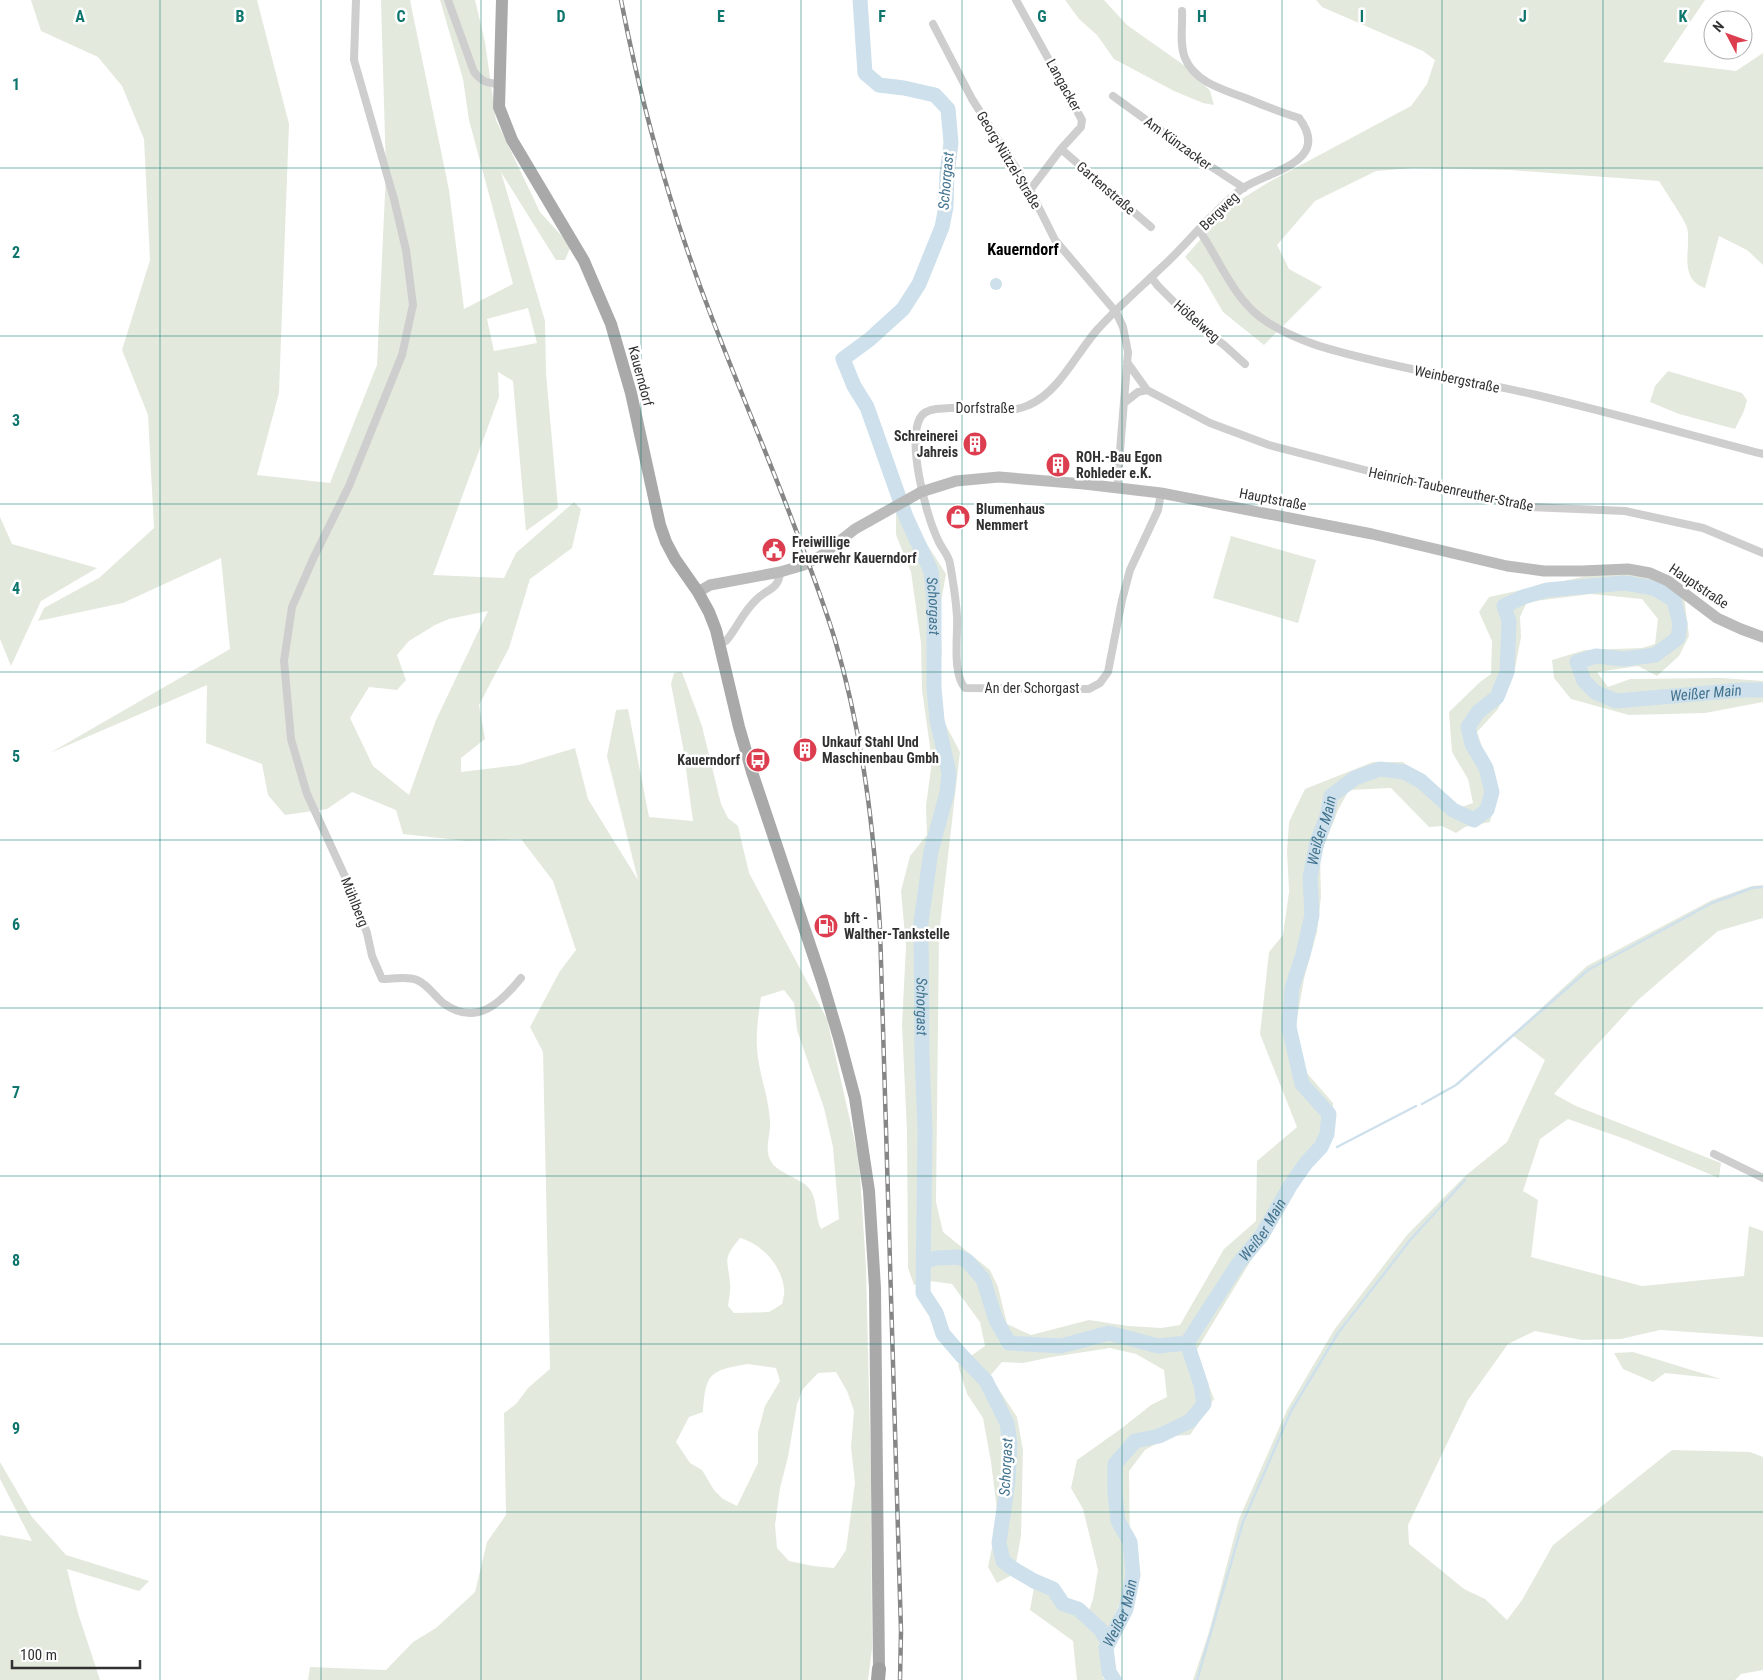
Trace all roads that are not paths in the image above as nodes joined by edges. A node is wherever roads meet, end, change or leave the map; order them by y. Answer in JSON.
{"nodes":[{"id":1,"x":356,"y":0,"type":"edge"},
{"id":2,"x":448,"y":0,"type":"edge"},
{"id":3,"x":502,"y":0,"type":"edge"},
{"id":4,"x":1016,"y":0,"type":"edge"},
{"id":5,"x":1182,"y":11,"type":"dead end"},
{"id":6,"x":933,"y":24,"type":"dead end"},
{"id":7,"x":499,"y":84,"type":"junction"},
{"id":8,"x":1113,"y":96,"type":"dead end"},
{"id":9,"x":1061,"y":149,"type":"junction"},
{"id":10,"x":1244,"y":188,"type":"junction"},
{"id":11,"x":1030,"y":190,"type":"junction"},
{"id":12,"x":1151,"y":227,"type":"dead end"},
{"id":13,"x":1199,"y":230,"type":"junction"},
{"id":14,"x":1151,"y":277,"type":"junction"},
{"id":15,"x":1116,"y":312,"type":"junction"},
{"id":16,"x":1127,"y":362,"type":"junction"},
{"id":17,"x":1245,"y":364,"type":"dead end"},
{"id":18,"x":1147,"y":390,"type":"junction"},
{"id":19,"x":1124,"y":403,"type":"junction"},
{"id":20,"x":1763,"y":454,"type":"edge"},
{"id":21,"x":1117,"y":488,"type":"junction"},
{"id":22,"x":1162,"y":493,"type":"junction"},
{"id":23,"x":916,"y":494,"type":"junction"},
{"id":24,"x":1763,"y":553,"type":"edge"},
{"id":25,"x":780,"y":572,"type":"junction"},
{"id":26,"x":698,"y":592,"type":"junction"},
{"id":27,"x":1763,"y":637,"type":"edge"},
{"id":28,"x":720,"y":643,"type":"junction"},
{"id":29,"x":521,"y":978,"type":"dead end"},
{"id":30,"x":1714,"y":1154,"type":"dead end"},
{"id":31,"x":1763,"y":1178,"type":"edge"},
{"id":32,"x":879,"y":1674,"type":"edge"}],
"edges":[{"from":1,"to":29,"type":"street","name":"Mühlberg"},
{"from":2,"to":7,"type":"street"},
{"from":3,"to":7,"type":"main road","name":"Kauerndorf"},
{"from":4,"to":9,"type":"street","name":"Langacker"},
{"from":5,"to":10,"type":"street","name":"Bergweg"},
{"from":6,"to":11,"type":"street","name":"Georg-Nützel-Straße"},
{"from":7,"to":26,"type":"main road","name":"Kauerndorf"},
{"from":8,"to":10,"type":"street","name":"Am Künzacker"},
{"from":9,"to":11,"type":"street","name":"Langacker"},
{"from":9,"to":12,"type":"street","name":"Gartenstraße"},
{"from":10,"to":13,"type":"street","name":"Bergweg"},
{"from":11,"to":15,"type":"street","name":"Georg-Nützel-Straße"},
{"from":13,"to":14,"type":"street","name":"Bergweg"},
{"from":13,"to":20,"type":"street","name":"Weinbergstraße"},
{"from":14,"to":15,"type":"street","name":"Bergweg"},
{"from":14,"to":17,"type":"street","name":"Hößelweg"},
{"from":15,"to":16,"type":"street"},
{"from":15,"to":23,"type":"street","name":"Dorfstraße"},
{"from":16,"to":18,"type":"street","name":"Heinrich-Taubenreuther-Straße"},
{"from":16,"to":19,"type":"street"},
{"from":18,"to":19,"type":"street"},
{"from":18,"to":24,"type":"street","name":"Heinrich-Taubenreuther-Straße"},
{"from":19,"to":21,"type":"street"},
{"from":21,"to":22,"type":"main road","name":"Hauptstraße"},
{"from":21,"to":23,"type":"main road","name":"Hauptstraße"},
{"from":22,"to":23,"type":"street","name":"An der Schorgast"},
{"from":22,"to":27,"type":"main road","name":"Hauptstraße"},
{"from":23,"to":25,"type":"main road","name":"Hauptstraße"},
{"from":25,"to":26,"type":"main road","name":"Hauptstraße"},
{"from":25,"to":28,"type":"street"},
{"from":26,"to":28,"type":"main road","name":"Kauerndorf"},
{"from":28,"to":32,"type":"main road","name":"Kauerndorf"},
{"from":30,"to":31,"type":"street"}]}
